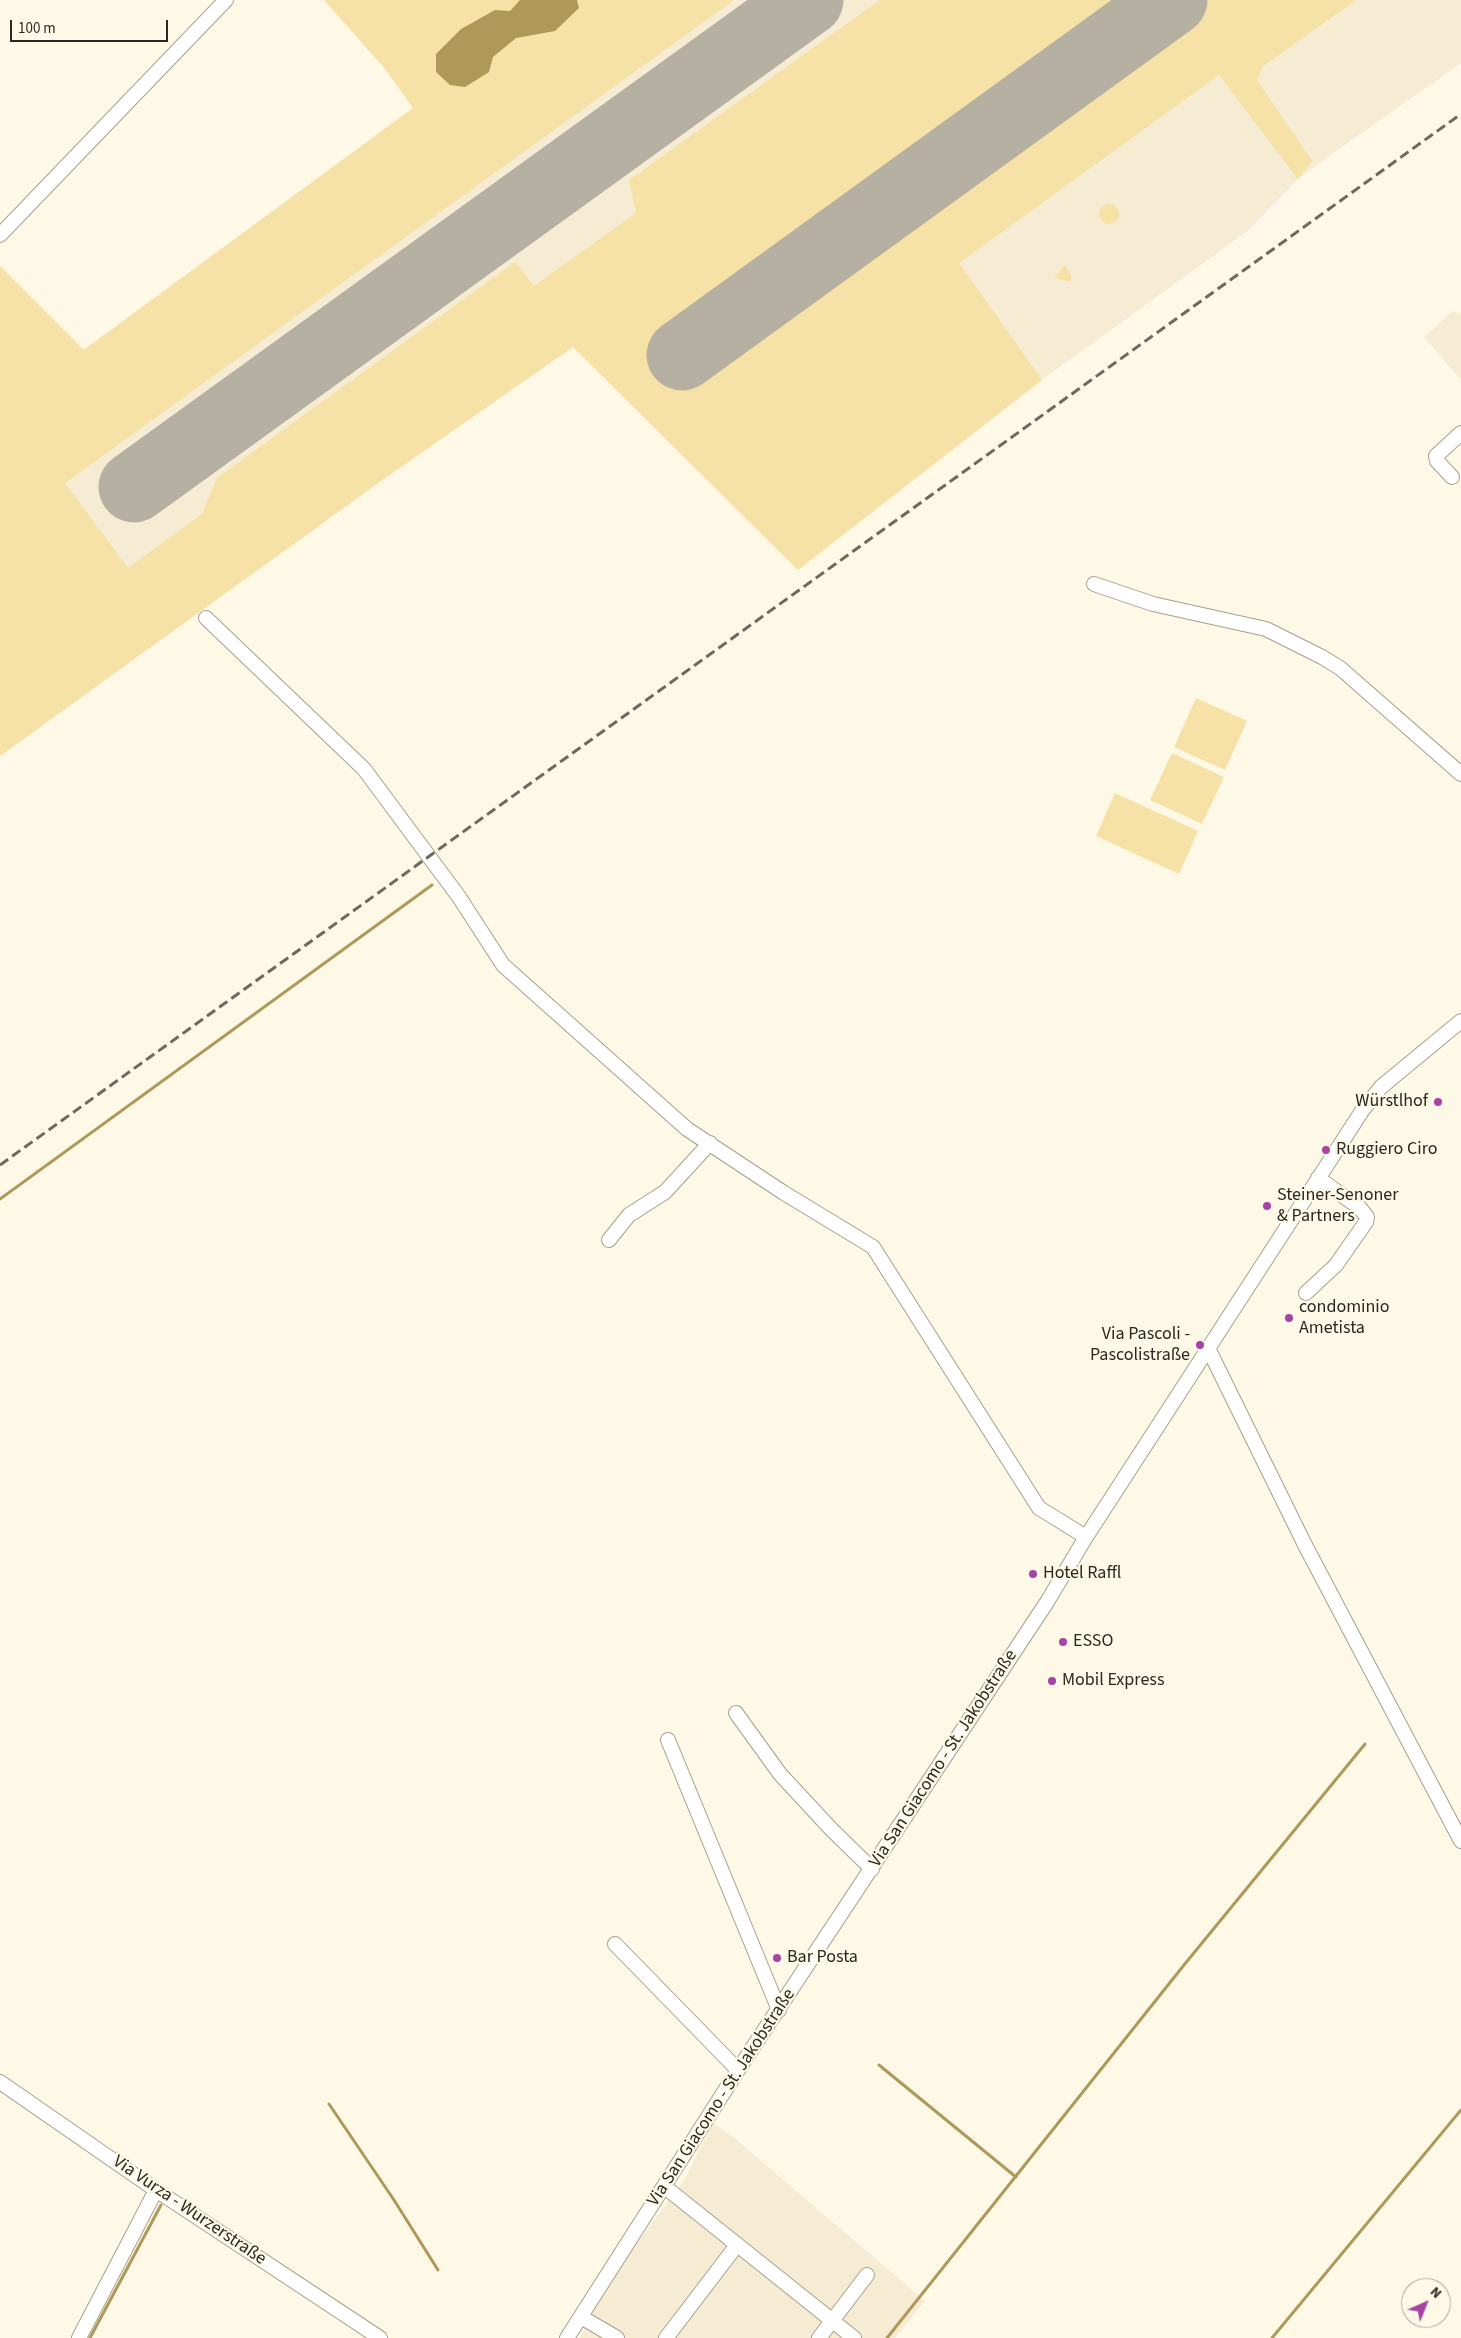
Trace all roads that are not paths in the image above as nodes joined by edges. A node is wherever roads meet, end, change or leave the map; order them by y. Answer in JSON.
{"nodes":[{"id":1,"x":226,"y":0,"type":"edge"},
{"id":2,"x":0,"y":235,"type":"edge"},
{"id":3,"x":1461,"y":433,"type":"edge"},
{"id":4,"x":1452,"y":477,"type":"dead end"},
{"id":5,"x":1094,"y":584,"type":"dead end"},
{"id":6,"x":206,"y":618,"type":"dead end"},
{"id":7,"x":1461,"y":774,"type":"edge"},
{"id":8,"x":1461,"y":1021,"type":"edge"},
{"id":9,"x":710,"y":1143,"type":"junction"},
{"id":10,"x":1318,"y":1178,"type":"junction"},
{"id":11,"x":609,"y":1240,"type":"dead end"},
{"id":12,"x":1306,"y":1293,"type":"dead end"},
{"id":13,"x":1208,"y":1348,"type":"junction"},
{"id":14,"x":1086,"y":1537,"type":"junction"},
{"id":15,"x":736,"y":1713,"type":"dead end"},
{"id":16,"x":668,"y":1740,"type":"dead end"},
{"id":17,"x":1461,"y":1841,"type":"edge"},
{"id":18,"x":872,"y":1869,"type":"junction"},
{"id":19,"x":615,"y":1944,"type":"dead end"},
{"id":20,"x":779,"y":2010,"type":"junction"},
{"id":21,"x":738,"y":2070,"type":"junction"},
{"id":22,"x":0,"y":2082,"type":"edge"},
{"id":23,"x":665,"y":2187,"type":"junction"},
{"id":24,"x":156,"y":2190,"type":"junction"},
{"id":25,"x":737,"y":2245,"type":"junction"},
{"id":26,"x":867,"y":2275,"type":"dead end"},
{"id":27,"x":581,"y":2317,"type":"junction"},
{"id":28,"x":833,"y":2321,"type":"junction"},
{"id":29,"x":79,"y":2338,"type":"edge"},
{"id":30,"x":380,"y":2338,"type":"edge"},
{"id":31,"x":567,"y":2338,"type":"edge"},
{"id":32,"x":617,"y":2338,"type":"edge"},
{"id":33,"x":666,"y":2338,"type":"edge"},
{"id":34,"x":819,"y":2338,"type":"edge"},
{"id":35,"x":854,"y":2338,"type":"edge"}],
"edges":[{"from":1,"to":2,"type":"street"},
{"from":3,"to":4,"type":"street"},
{"from":5,"to":7,"type":"street"},
{"from":6,"to":9,"type":"street"},
{"from":8,"to":10,"type":"street","name":"Via San Giacomo - St. Jakobstraße"},
{"from":9,"to":11,"type":"street"},
{"from":9,"to":14,"type":"street"},
{"from":10,"to":12,"type":"street"},
{"from":10,"to":13,"type":"street","name":"Via San Giacomo - St. Jakobstraße"},
{"from":13,"to":14,"type":"street","name":"Via San Giacomo - St. Jakobstraße"},
{"from":13,"to":17,"type":"street"},
{"from":14,"to":18,"type":"street","name":"Via San Giacomo - St. Jakobstraße"},
{"from":15,"to":18,"type":"street"},
{"from":16,"to":20,"type":"street"},
{"from":18,"to":20,"type":"street","name":"Via San Giacomo - St. Jakobstraße"},
{"from":19,"to":21,"type":"street"},
{"from":20,"to":21,"type":"street","name":"Via San Giacomo - St. Jakobstraße"},
{"from":21,"to":23,"type":"street","name":"Via San Giacomo - St. Jakobstraße"},
{"from":22,"to":24,"type":"street","name":"Via Vurza - Wurzerstraße"},
{"from":23,"to":25,"type":"street"},
{"from":23,"to":27,"type":"street","name":"Via San Giacomo - St. Jakobstraße"},
{"from":24,"to":29,"type":"street"},
{"from":24,"to":30,"type":"street","name":"Via Vurza - Wurzerstraße"},
{"from":25,"to":28,"type":"street"},
{"from":25,"to":33,"type":"street"},
{"from":26,"to":28,"type":"street"},
{"from":27,"to":31,"type":"street","name":"Via San Giacomo - St. Jakobstraße"},
{"from":27,"to":32,"type":"street"},
{"from":28,"to":34,"type":"street"},
{"from":28,"to":35,"type":"street"}]}
